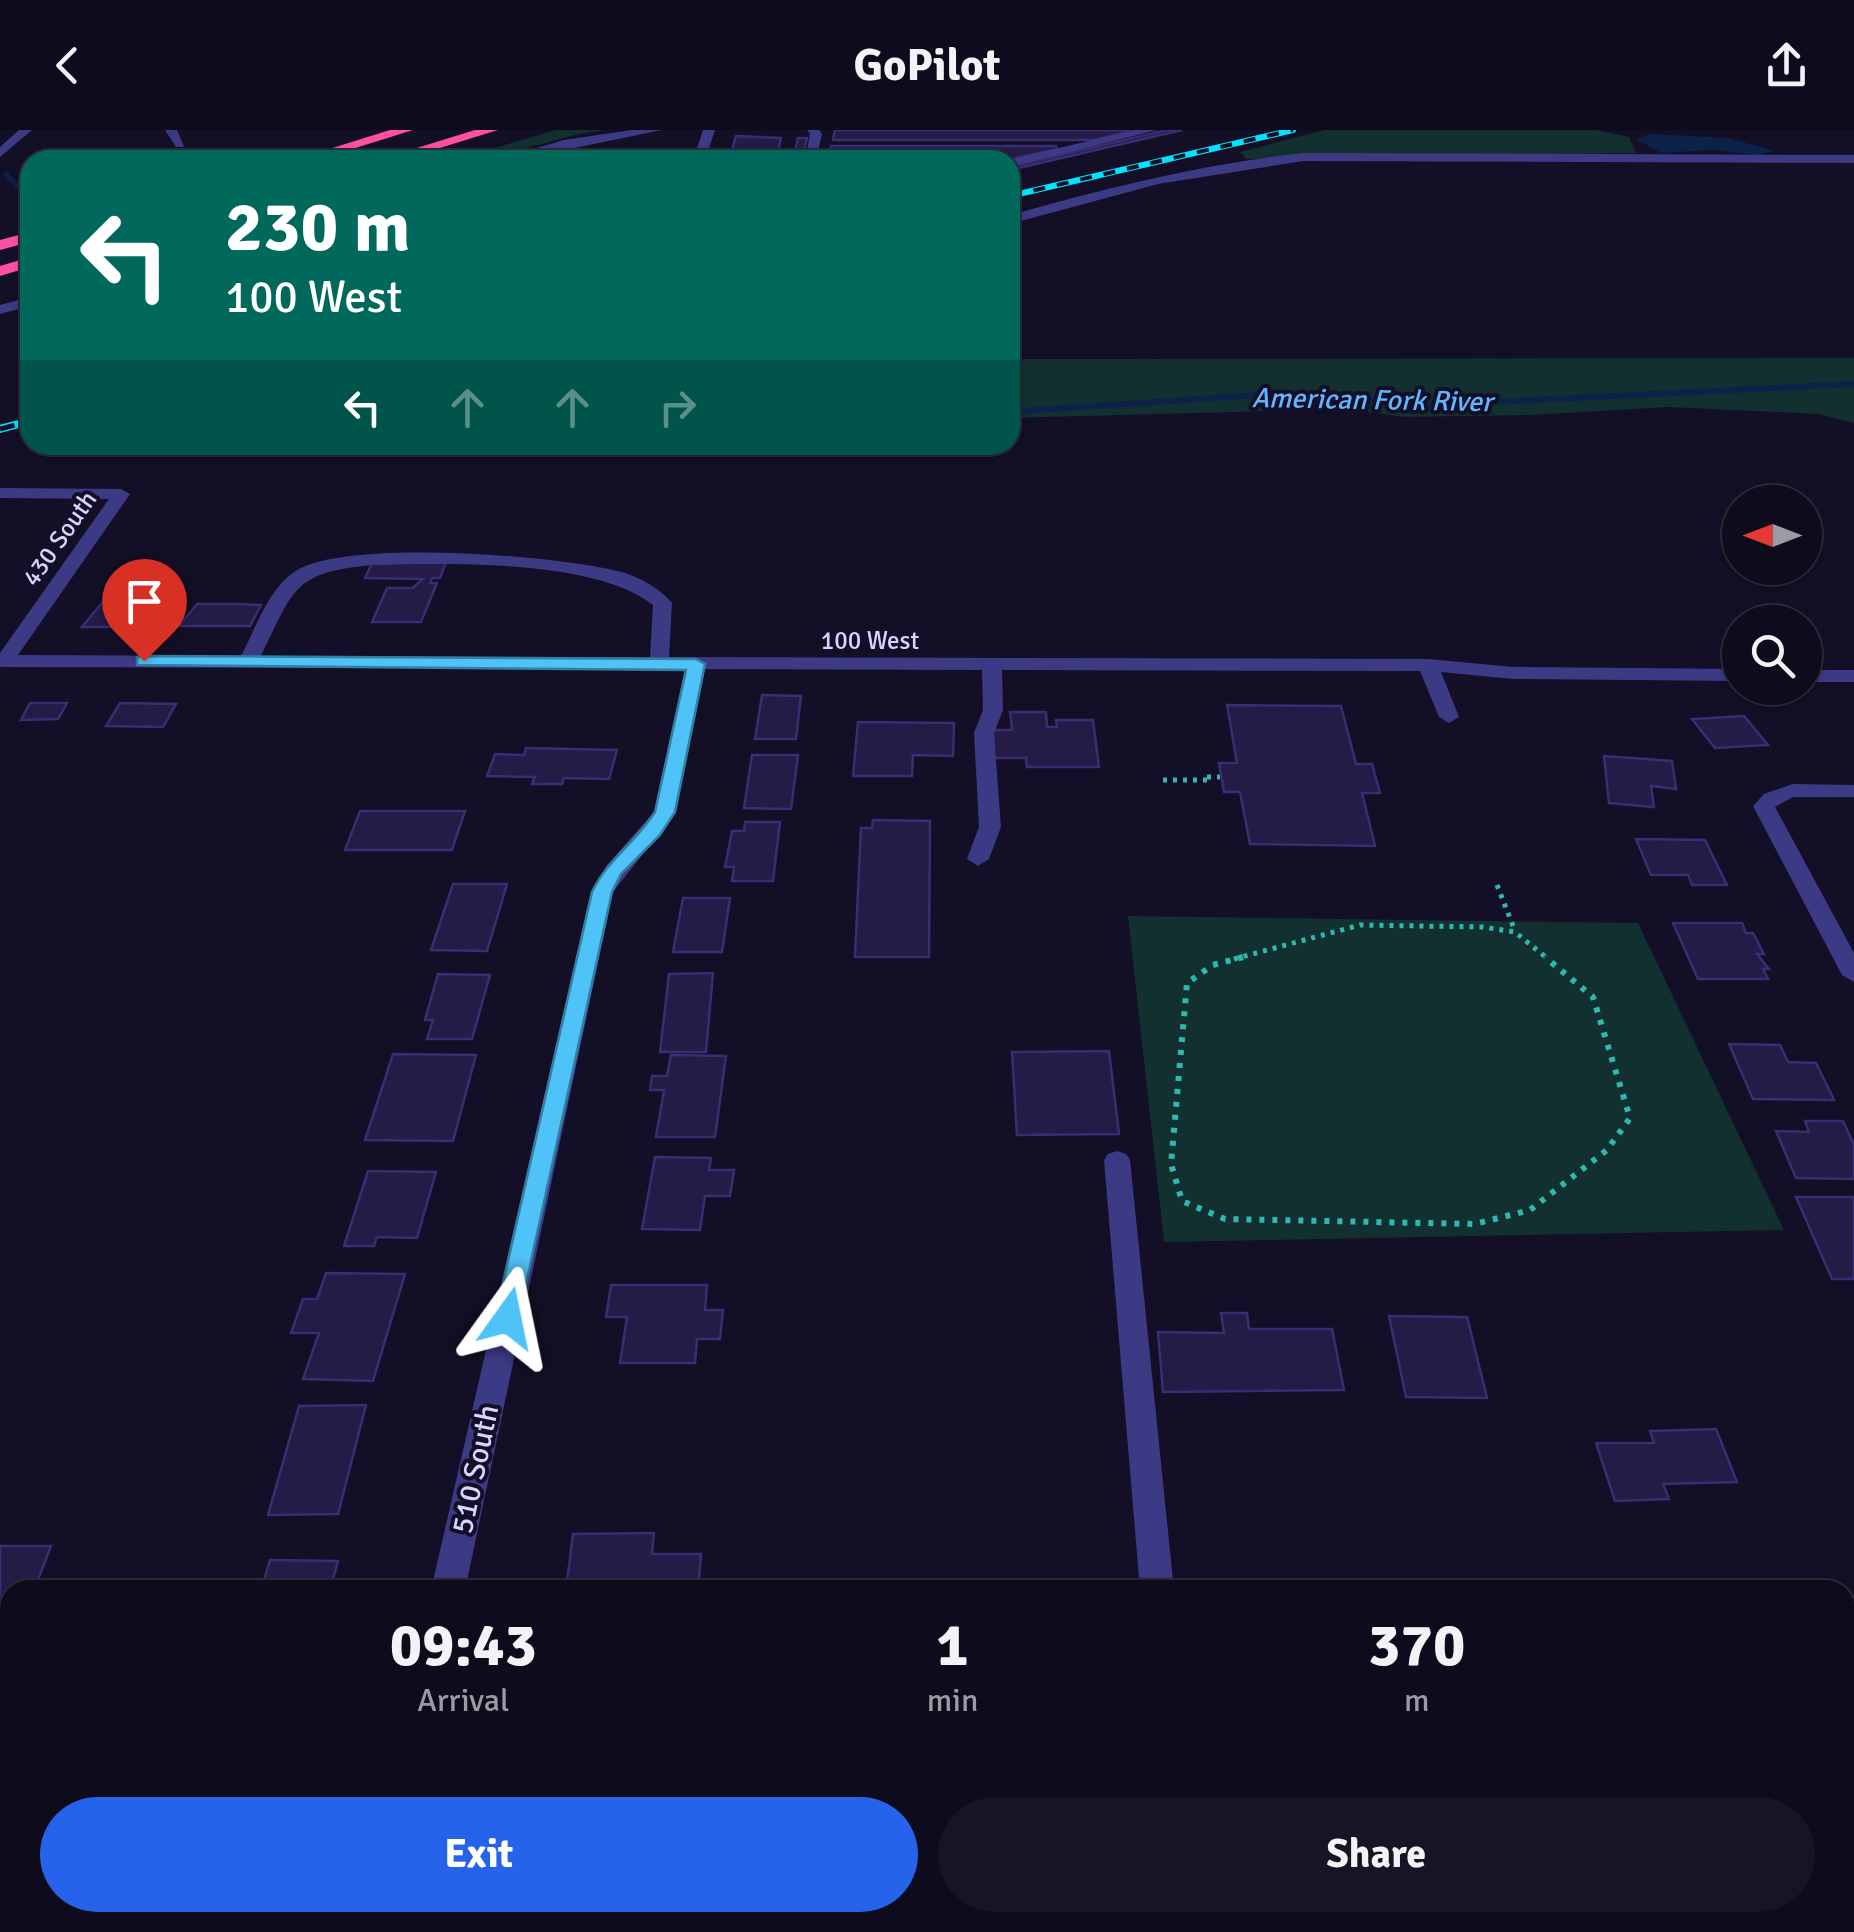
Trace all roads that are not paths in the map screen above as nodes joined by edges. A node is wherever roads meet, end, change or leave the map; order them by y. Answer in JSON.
{"nodes":[{"id":1,"x":26,"y":130,"type":"edge"},
{"id":2,"x":170,"y":130,"type":"edge"},
{"id":3,"x":406,"y":130,"type":"edge"},
{"id":4,"x":491,"y":130,"type":"edge"},
{"id":5,"x":656,"y":130,"type":"edge"},
{"id":6,"x":1151,"y":130,"type":"edge"},
{"id":7,"x":180,"y":144,"type":"dead end"},
{"id":8,"x":336,"y":150,"type":"edge"},
{"id":9,"x":420,"y":150,"type":"edge"},
{"id":10,"x":540,"y":150,"type":"edge"},
{"id":11,"x":0,"y":154,"type":"edge"},
{"id":12,"x":1854,"y":160,"type":"edge"},
{"id":13,"x":1020,"y":161,"type":"edge"},
{"id":14,"x":1020,"y":217,"type":"edge"},
{"id":15,"x":0,"y":493,"type":"edge"},
{"id":16,"x":2,"y":661,"type":"edge"},
{"id":17,"x":248,"y":662,"type":"junction"},
{"id":18,"x":658,"y":664,"type":"junction"},
{"id":19,"x":696,"y":664,"type":"junction"},
{"id":20,"x":1428,"y":665,"type":"junction"},
{"id":21,"x":992,"y":666,"type":"junction"},
{"id":22,"x":1722,"y":675,"type":"edge"},
{"id":23,"x":1822,"y":676,"type":"edge"},
{"id":24,"x":1854,"y":676,"type":"edge"},
{"id":25,"x":1449,"y":718,"type":"dead end"},
{"id":26,"x":1854,"y":791,"type":"edge"},
{"id":27,"x":978,"y":858,"type":"dead end"},
{"id":28,"x":1854,"y":975,"type":"edge"},
{"id":29,"x":1117,"y":1160,"type":"dead end"},
{"id":30,"x":450,"y":1580,"type":"edge"},
{"id":31,"x":1156,"y":1580,"type":"edge"}],
"edges":[{"from":1,"to":11,"type":"street"},
{"from":2,"to":7,"type":"street"},
{"from":3,"to":8,"type":"highway"},
{"from":4,"to":9,"type":"highway"},
{"from":5,"to":10,"type":"street"},
{"from":6,"to":13,"type":"street"},
{"from":12,"to":14,"type":"street"},
{"from":15,"to":16,"type":"street","name":"430 South"},
{"from":16,"to":17,"type":"street","name":"100 West"},
{"from":17,"to":18,"type":"street","name":"100 West"},
{"from":17,"to":18,"type":"street"},
{"from":18,"to":19,"type":"street","name":"100 West"},
{"from":19,"to":21,"type":"street","name":"100 West"},
{"from":19,"to":30,"type":"street","name":"510 South"},
{"from":20,"to":21,"type":"street","name":"100 West"},
{"from":20,"to":22,"type":"street","name":"100 West"},
{"from":20,"to":25,"type":"street"},
{"from":21,"to":27,"type":"street"},
{"from":23,"to":24,"type":"street"},
{"from":26,"to":28,"type":"street"},
{"from":29,"to":31,"type":"street"}]}
